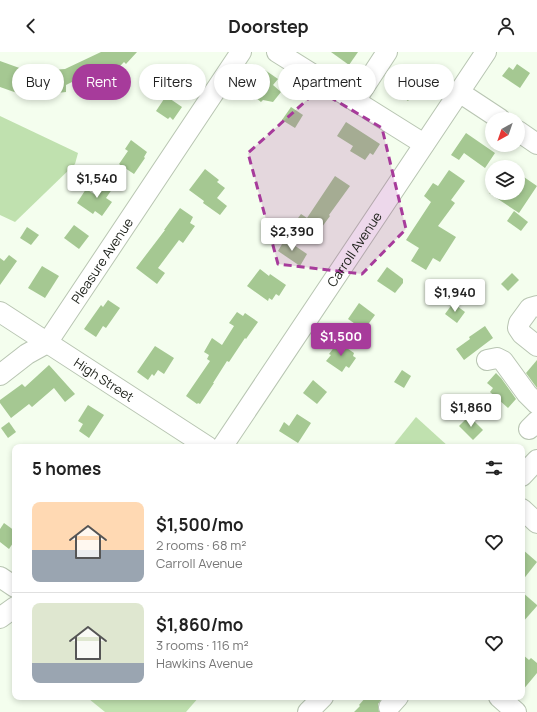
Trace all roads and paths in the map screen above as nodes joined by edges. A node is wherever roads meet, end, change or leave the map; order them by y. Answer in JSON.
{"nodes":[{"id":1,"x":241,"y":52,"type":"edge"},
{"id":2,"x":277,"y":52,"type":"edge"},
{"id":3,"x":387,"y":52,"type":"edge"},
{"id":4,"x":486,"y":52,"type":"edge"},
{"id":5,"x":460,"y":92,"type":"junction"},
{"id":6,"x":355,"y":101,"type":"junction"},
{"id":7,"x":490,"y":112,"type":"edge"},
{"id":8,"x":525,"y":136,"type":"edge"},
{"id":9,"x":424,"y":144,"type":"junction"},
{"id":10,"x":537,"y":144,"type":"edge"},
{"id":11,"x":537,"y":306,"type":"edge"},
{"id":12,"x":0,"y":312,"type":"edge"},
{"id":13,"x":47,"y":343,"type":"junction"},
{"id":14,"x":537,"y":346,"type":"edge"},
{"id":15,"x":487,"y":360,"type":"dead end"},
{"id":16,"x":0,"y":375,"type":"edge"},
{"id":17,"x":537,"y":404,"type":"edge"},
{"id":18,"x":203,"y":444,"type":"edge"},
{"id":19,"x":224,"y":444,"type":"edge"},
{"id":20,"x":537,"y":460,"type":"edge"},
{"id":21,"x":525,"y":473,"type":"edge"},
{"id":22,"x":525,"y":512,"type":"edge"},
{"id":23,"x":537,"y":524,"type":"edge"},
{"id":24,"x":0,"y":577,"type":"edge"},
{"id":25,"x":12,"y":585,"type":"edge"},
{"id":26,"x":12,"y":609,"type":"edge"},
{"id":27,"x":0,"y":618,"type":"edge"},
{"id":28,"x":320,"y":700,"type":"edge"},
{"id":29,"x":502,"y":700,"type":"edge"},
{"id":30,"x":308,"y":712,"type":"edge"},
{"id":31,"x":516,"y":712,"type":"edge"}],
"edges":[{"from":1,"to":13,"type":"street","name":"Pleasure Avenue"},
{"from":2,"to":6,"type":"street"},
{"from":3,"to":6,"type":"street"},
{"from":4,"to":5,"type":"street","name":"Carroll Avenue"},
{"from":5,"to":7,"type":"street"},
{"from":5,"to":9,"type":"street","name":"Carroll Avenue"},
{"from":6,"to":9,"type":"street"},
{"from":8,"to":10,"type":"street"},
{"from":9,"to":19,"type":"street","name":"Carroll Avenue"},
{"from":11,"to":14,"type":"street"},
{"from":12,"to":13,"type":"street","name":"High Street"},
{"from":13,"to":16,"type":"street","name":"Pleasure Avenue"},
{"from":13,"to":18,"type":"street","name":"High Street"},
{"from":15,"to":17,"type":"street"},
{"from":20,"to":21,"type":"street"},
{"from":22,"to":23,"type":"street"},
{"from":24,"to":25,"type":"street"},
{"from":26,"to":27,"type":"street"},
{"from":28,"to":30,"type":"street"},
{"from":29,"to":31,"type":"street"}]}
